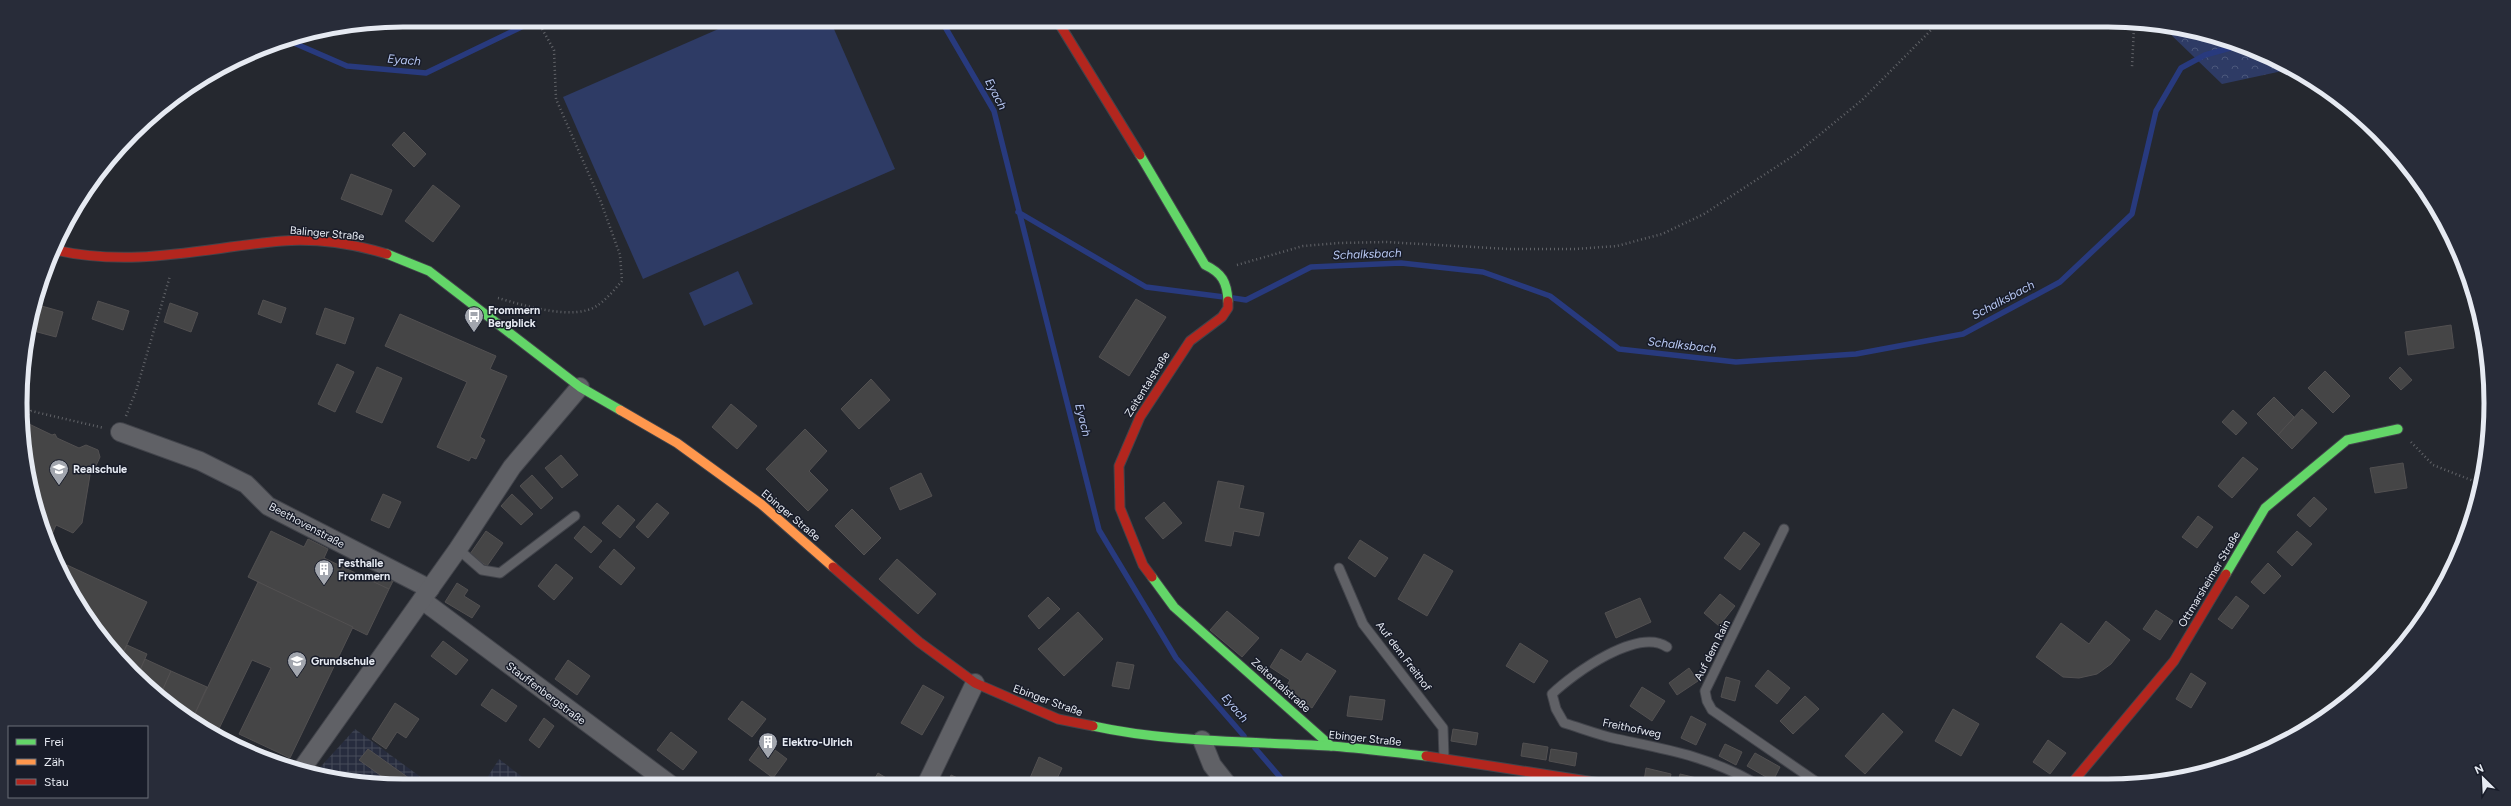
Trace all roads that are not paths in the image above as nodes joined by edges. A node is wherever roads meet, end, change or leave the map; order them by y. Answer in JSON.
{"nodes":[{"id":1,"x":1061,"y":27,"type":"edge"},
{"id":2,"x":59,"y":251,"type":"edge"},
{"id":3,"x":580,"y":387,"type":"junction"},
{"id":4,"x":2398,"y":429,"type":"road end"},
{"id":5,"x":120,"y":432,"type":"road end"},
{"id":6,"x":575,"y":516,"type":"dead end"},
{"id":7,"x":1784,"y":529,"type":"dead end"},
{"id":8,"x":458,"y":549,"type":"junction"},
{"id":9,"x":1339,"y":568,"type":"dead end"},
{"id":10,"x":426,"y":594,"type":"junction"},
{"id":11,"x":1667,"y":647,"type":"dead end"},
{"id":12,"x":975,"y":683,"type":"junction"},
{"id":13,"x":1202,"y":740,"type":"junction"},
{"id":14,"x":1331,"y":746,"type":"junction"},
{"id":15,"x":1444,"y":758,"type":"junction"},
{"id":16,"x":304,"y":765,"type":"edge"},
{"id":17,"x":662,"y":779,"type":"edge"},
{"id":18,"x":929,"y":779,"type":"edge"},
{"id":19,"x":1223,"y":779,"type":"edge"},
{"id":20,"x":1576,"y":779,"type":"edge"},
{"id":21,"x":1746,"y":779,"type":"edge"},
{"id":22,"x":1812,"y":779,"type":"edge"},
{"id":23,"x":2075,"y":779,"type":"edge"}],
"edges":[{"from":1,"to":14,"type":"main road","name":"Zeitentalstraße"},
{"from":2,"to":3,"type":"main road","name":"Balinger Straße"},
{"from":3,"to":8,"type":"street"},
{"from":3,"to":12,"type":"main road","name":"Ebinger Straße"},
{"from":4,"to":23,"type":"main road","name":"Ottmarsheimer Straße"},
{"from":5,"to":10,"type":"street","name":"Beethovenstraße"},
{"from":6,"to":8,"type":"lane"},
{"from":7,"to":22,"type":"lane","name":"Auf dem Rain"},
{"from":8,"to":10,"type":"street"},
{"from":9,"to":15,"type":"lane","name":"Auf dem Freithof"},
{"from":10,"to":16,"type":"street"},
{"from":10,"to":17,"type":"street","name":"Stauffenbergstraße"},
{"from":11,"to":21,"type":"lane","name":"Freithofweg"},
{"from":12,"to":13,"type":"main road","name":"Ebinger Straße"},
{"from":12,"to":18,"type":"street"},
{"from":13,"to":14,"type":"main road","name":"Ebinger Straße"},
{"from":13,"to":19,"type":"street"},
{"from":14,"to":15,"type":"main road","name":"Ebinger Straße"},
{"from":15,"to":20,"type":"main road","name":"Ebinger Straße"}]}
